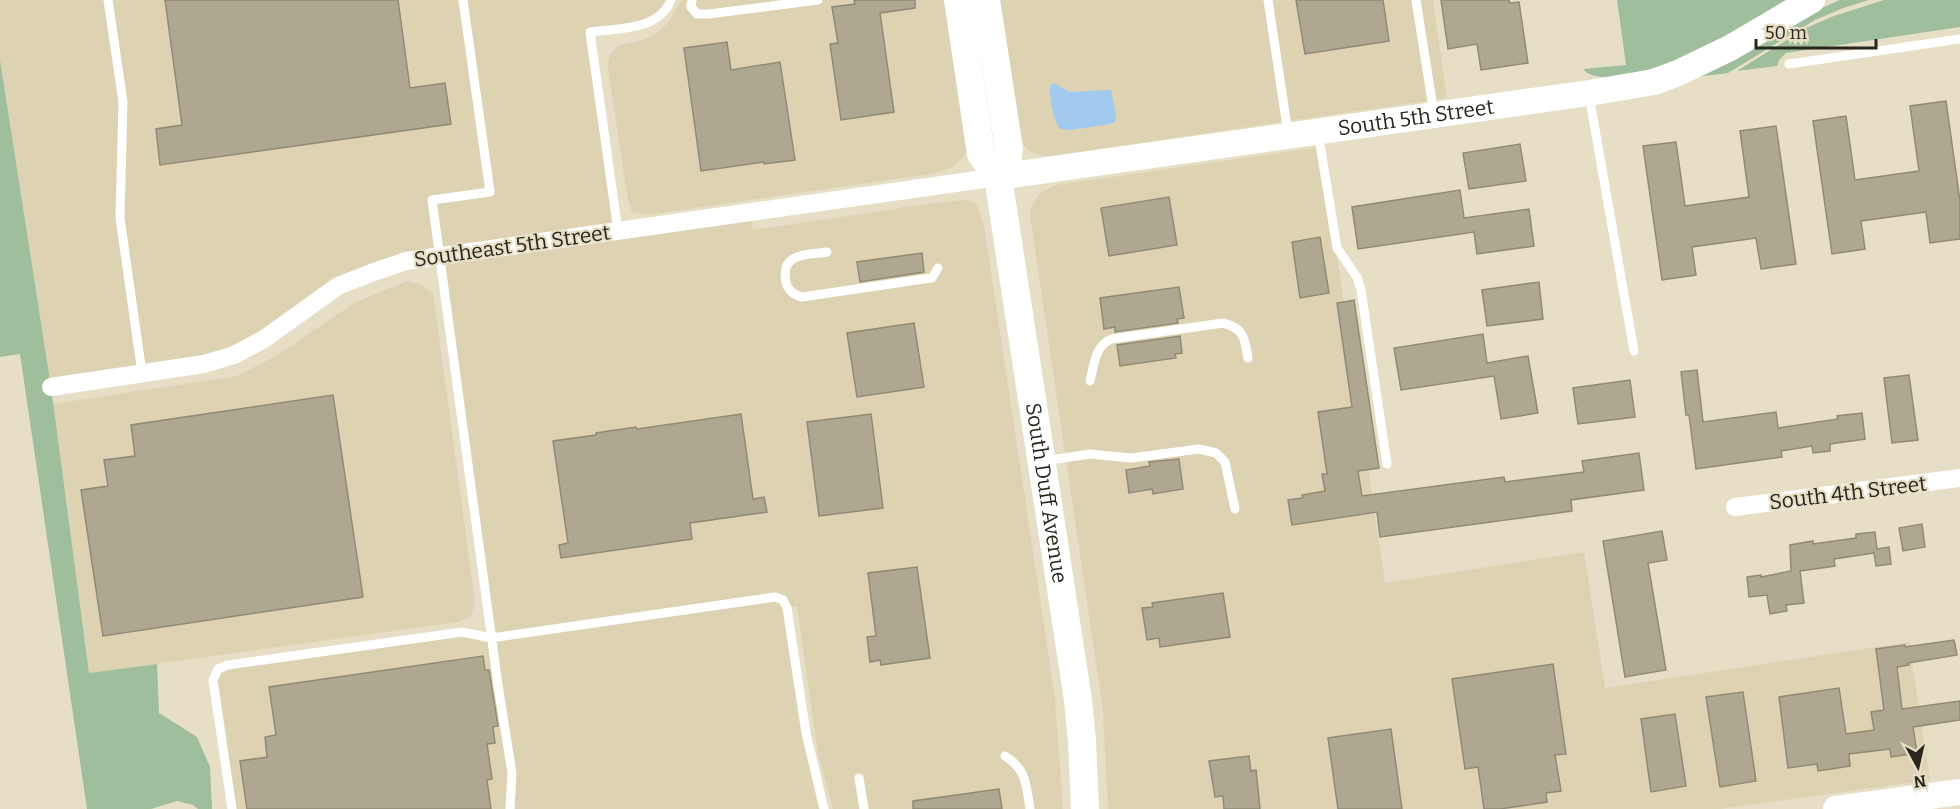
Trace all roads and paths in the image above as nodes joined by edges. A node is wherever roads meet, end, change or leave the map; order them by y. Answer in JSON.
{"nodes":[{"id":1,"x":108,"y":0,"type":"edge"},
{"id":2,"x":463,"y":0,"type":"edge"},
{"id":3,"x":670,"y":0,"type":"edge"},
{"id":4,"x":692,"y":0,"type":"edge"},
{"id":5,"x":818,"y":0,"type":"edge"},
{"id":6,"x":958,"y":0,"type":"edge"},
{"id":7,"x":986,"y":0,"type":"edge"},
{"id":8,"x":1268,"y":0,"type":"edge"},
{"id":9,"x":1416,"y":0,"type":"edge"},
{"id":10,"x":1812,"y":0,"type":"edge"},
{"id":11,"x":1960,"y":39,"type":"edge"},
{"id":12,"x":1789,"y":64,"type":"dead end"},
{"id":13,"x":1588,"y":93,"type":"junction"},
{"id":14,"x":1434,"y":114,"type":"junction"},
{"id":15,"x":1318,"y":131,"type":"junction"},
{"id":16,"x":1288,"y":135,"type":"junction"},
{"id":17,"x":998,"y":177,"type":"junction"},
{"id":18,"x":618,"y":231,"type":"junction"},
{"id":19,"x":827,"y":252,"type":"dead end"},
{"id":20,"x":439,"y":256,"type":"junction"},
{"id":21,"x":938,"y":268,"type":"dead end"},
{"id":22,"x":1634,"y":351,"type":"dead end"},
{"id":23,"x":1248,"y":358,"type":"dead end"},
{"id":24,"x":142,"y":373,"type":"junction"},
{"id":25,"x":1090,"y":381,"type":"dead end"},
{"id":26,"x":51,"y":387,"type":"dead end"},
{"id":27,"x":1041,"y":461,"type":"junction"},
{"id":28,"x":1388,"y":464,"type":"dead end"},
{"id":29,"x":1960,"y":478,"type":"edge"},
{"id":30,"x":1735,"y":507,"type":"dead end"},
{"id":31,"x":1235,"y":509,"type":"dead end"},
{"id":32,"x":491,"y":638,"type":"junction"},
{"id":33,"x":1005,"y":756,"type":"dead end"},
{"id":34,"x":859,"y":778,"type":"dead end"},
{"id":35,"x":1960,"y":792,"type":"edge"},
{"id":36,"x":1914,"y":804,"type":"edge"},
{"id":37,"x":232,"y":809,"type":"edge"},
{"id":38,"x":510,"y":809,"type":"edge"},
{"id":39,"x":824,"y":809,"type":"edge"},
{"id":40,"x":864,"y":809,"type":"edge"},
{"id":41,"x":1030,"y":809,"type":"edge"},
{"id":42,"x":1086,"y":809,"type":"edge"},
{"id":43,"x":1836,"y":809,"type":"edge"}],
"edges":[{"from":1,"to":24,"type":"lane"},
{"from":2,"to":20,"type":"lane"},
{"from":3,"to":18,"type":"lane"},
{"from":4,"to":5,"type":"lane"},
{"from":6,"to":17,"type":"main road","name":"South Duff Avenue"},
{"from":7,"to":17,"type":"main road"},
{"from":8,"to":16,"type":"lane"},
{"from":9,"to":14,"type":"lane"},
{"from":10,"to":13,"type":"street","name":"South 5th Street"},
{"from":11,"to":12,"type":"lane"},
{"from":13,"to":14,"type":"street","name":"South 5th Street"},
{"from":13,"to":22,"type":"lane"},
{"from":14,"to":15,"type":"street","name":"South 5th Street"},
{"from":15,"to":16,"type":"street","name":"South 5th Street"},
{"from":15,"to":28,"type":"lane"},
{"from":16,"to":17,"type":"street","name":"South 5th Street"},
{"from":17,"to":18,"type":"street","name":"Southeast 5th Street"},
{"from":17,"to":27,"type":"main road","name":"South Duff Avenue"},
{"from":18,"to":20,"type":"street","name":"Southeast 5th Street"},
{"from":19,"to":21,"type":"lane"},
{"from":20,"to":24,"type":"street","name":"Southeast 5th Street"},
{"from":20,"to":32,"type":"lane"},
{"from":23,"to":25,"type":"lane"},
{"from":24,"to":26,"type":"street","name":"Southeast 5th Street"},
{"from":27,"to":31,"type":"lane"},
{"from":27,"to":42,"type":"main road","name":"South Duff Avenue"},
{"from":29,"to":30,"type":"street","name":"South 4th Street"},
{"from":32,"to":37,"type":"lane"},
{"from":32,"to":38,"type":"lane"},
{"from":32,"to":39,"type":"lane"},
{"from":33,"to":41,"type":"lane"},
{"from":34,"to":40,"type":"lane"},
{"from":35,"to":36,"type":"street"},
{"from":36,"to":43,"type":"street"}]}
